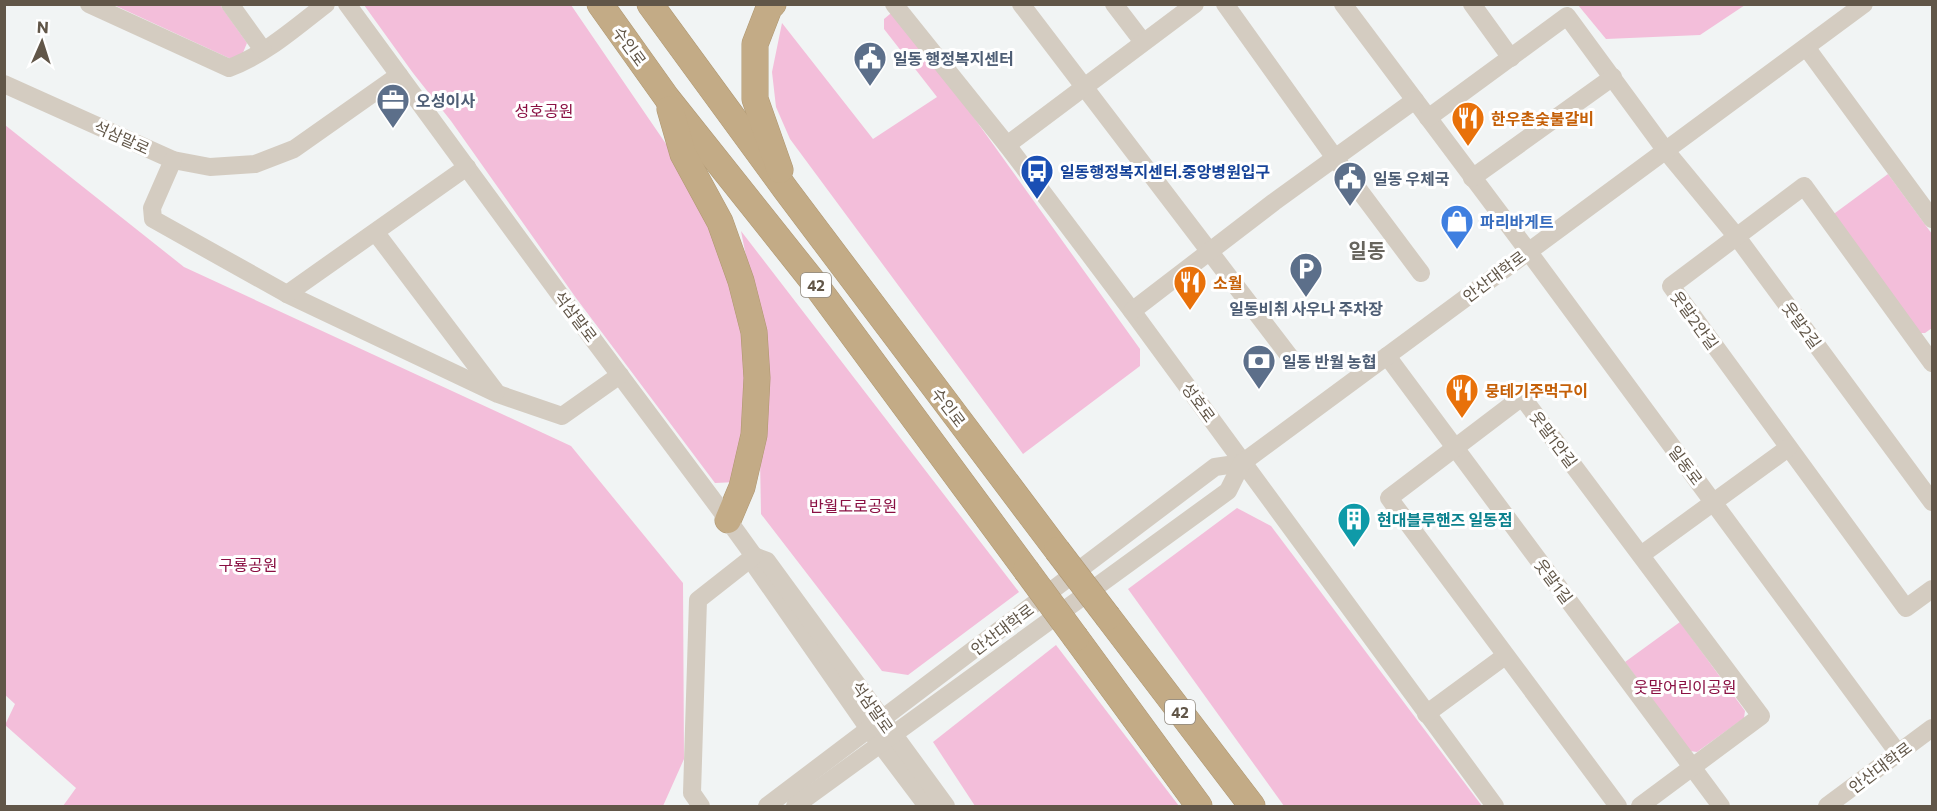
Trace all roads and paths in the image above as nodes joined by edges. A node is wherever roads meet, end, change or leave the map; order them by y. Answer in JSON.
{"nodes":[{"id":1,"x":88,"y":4,"type":"edge"},
{"id":2,"x":230,"y":4,"type":"edge"},
{"id":3,"x":326,"y":4,"type":"edge"},
{"id":4,"x":347,"y":4,"type":"edge"},
{"id":5,"x":600,"y":4,"type":"edge"},
{"id":6,"x":650,"y":4,"type":"edge"},
{"id":7,"x":773,"y":4,"type":"edge"},
{"id":8,"x":894,"y":4,"type":"edge"},
{"id":9,"x":1021,"y":4,"type":"edge"},
{"id":10,"x":1114,"y":4,"type":"edge"},
{"id":11,"x":1195,"y":4,"type":"edge"},
{"id":12,"x":1225,"y":4,"type":"edge"},
{"id":13,"x":1343,"y":4,"type":"edge"},
{"id":14,"x":1472,"y":4,"type":"edge"},
{"id":15,"x":1864,"y":4,"type":"edge"},
{"id":16,"x":1143,"y":42,"type":"junction"},
{"id":17,"x":1806,"y":46,"type":"junction"},
{"id":18,"x":263,"y":50,"type":"junction"},
{"id":19,"x":1511,"y":58,"type":"junction"},
{"id":20,"x":399,"y":75,"type":"junction"},
{"id":21,"x":1613,"y":77,"type":"junction"},
{"id":22,"x":4,"y":84,"type":"edge"},
{"id":23,"x":1085,"y":86,"type":"junction"},
{"id":24,"x":667,"y":98,"type":"junction"},
{"id":25,"x":1414,"y":100,"type":"junction"},
{"id":26,"x":1428,"y":118,"type":"junction"},
{"id":27,"x":1007,"y":145,"type":"junction"},
{"id":28,"x":1666,"y":151,"type":"junction"},
{"id":29,"x":1335,"y":158,"type":"junction"},
{"id":30,"x":173,"y":160,"type":"junction"},
{"id":31,"x":467,"y":167,"type":"junction"},
{"id":32,"x":1472,"y":178,"type":"junction"},
{"id":33,"x":786,"y":190,"type":"junction"},
{"id":34,"x":1932,"y":219,"type":"edge"},
{"id":35,"x":376,"y":233,"type":"junction"},
{"id":36,"x":1737,"y":237,"type":"junction"},
{"id":37,"x":1210,"y":250,"type":"junction"},
{"id":38,"x":1528,"y":251,"type":"junction"},
{"id":39,"x":1421,"y":273,"type":"dead end"},
{"id":40,"x":287,"y":294,"type":"junction"},
{"id":41,"x":1132,"y":311,"type":"junction"},
{"id":42,"x":1927,"y":343,"type":"edge"},
{"id":43,"x":1387,"y":356,"type":"junction"},
{"id":44,"x":1290,"y":357,"type":"dead end"},
{"id":45,"x":1932,"y":363,"type":"edge"},
{"id":46,"x":620,"y":375,"type":"junction"},
{"id":47,"x":498,"y":394,"type":"junction"},
{"id":48,"x":1455,"y":447,"type":"junction"},
{"id":49,"x":1788,"y":448,"type":"junction"},
{"id":50,"x":1242,"y":463,"type":"junction"},
{"id":51,"x":1714,"y":502,"type":"junction"},
{"id":52,"x":1932,"y":502,"type":"edge"},
{"id":53,"x":728,"y":520,"type":"junction"},
{"id":54,"x":1641,"y":555,"type":"junction"},
{"id":55,"x":754,"y":556,"type":"junction"},
{"id":56,"x":1932,"y":589,"type":"edge"},
{"id":57,"x":1505,"y":656,"type":"junction"},
{"id":58,"x":1426,"y":714,"type":"junction"},
{"id":59,"x":876,"y":724,"type":"junction"},
{"id":60,"x":1932,"y":728,"type":"edge"},
{"id":61,"x":887,"y":740,"type":"junction"},
{"id":62,"x":1898,"y":753,"type":"junction"},
{"id":63,"x":1693,"y":768,"type":"junction"},
{"id":64,"x":701,"y":807,"type":"edge"},
{"id":65,"x":767,"y":807,"type":"edge"},
{"id":66,"x":795,"y":807,"type":"edge"},
{"id":67,"x":927,"y":807,"type":"edge"},
{"id":68,"x":946,"y":807,"type":"edge"},
{"id":69,"x":1199,"y":807,"type":"edge"},
{"id":70,"x":1252,"y":807,"type":"edge"},
{"id":71,"x":1495,"y":807,"type":"edge"},
{"id":72,"x":1618,"y":807,"type":"edge"},
{"id":73,"x":1640,"y":807,"type":"edge"},
{"id":74,"x":1721,"y":807,"type":"edge"},
{"id":75,"x":1827,"y":807,"type":"edge"}],
"edges":[{"from":1,"to":18,"type":"street"},
{"from":2,"to":18,"type":"street"},
{"from":3,"to":18,"type":"street"},
{"from":4,"to":20,"type":"street","name":"석삼말로"},
{"from":5,"to":24,"type":"highway","name":"수인로","number":"42"},
{"from":6,"to":33,"type":"highway","name":"수인로","number":"42"},
{"from":7,"to":33,"type":"highway"},
{"from":8,"to":27,"type":"street","name":"성호로"},
{"from":9,"to":23,"type":"street"},
{"from":10,"to":16,"type":"street"},
{"from":11,"to":16,"type":"street"},
{"from":12,"to":29,"type":"street"},
{"from":13,"to":25,"type":"street","name":"일동로"},
{"from":14,"to":19,"type":"street"},
{"from":15,"to":17,"type":"street","name":"안산대학로"},
{"from":16,"to":23,"type":"street"},
{"from":17,"to":28,"type":"street","name":"안산대학로"},
{"from":17,"to":34,"type":"street"},
{"from":19,"to":21,"type":"street","name":"웃말2길"},
{"from":19,"to":26,"type":"street"},
{"from":20,"to":30,"type":"street","name":"석삼말로"},
{"from":20,"to":31,"type":"street","name":"석삼말로"},
{"from":21,"to":28,"type":"street","name":"웃말2길"},
{"from":21,"to":32,"type":"street"},
{"from":22,"to":30,"type":"street","name":"석삼말로"},
{"from":23,"to":27,"type":"street"},
{"from":23,"to":37,"type":"street"},
{"from":24,"to":53,"type":"highway"},
{"from":24,"to":69,"type":"highway","name":"수인로","number":"42","bridge":true},
{"from":25,"to":26,"type":"street","name":"일동로"},
{"from":25,"to":29,"type":"street"},
{"from":26,"to":32,"type":"street","name":"일동로"},
{"from":27,"to":41,"type":"street","name":"성호로"},
{"from":28,"to":36,"type":"street","name":"웃말2길"},
{"from":28,"to":38,"type":"street","name":"안산대학로"},
{"from":29,"to":37,"type":"street"},
{"from":29,"to":39,"type":"street"},
{"from":30,"to":40,"type":"street"},
{"from":31,"to":35,"type":"street"},
{"from":31,"to":46,"type":"street","name":"석삼말로"},
{"from":32,"to":38,"type":"street","name":"일동로"},
{"from":33,"to":70,"type":"highway","name":"수인로","number":"42","bridge":true},
{"from":35,"to":40,"type":"street"},
{"from":35,"to":47,"type":"street"},
{"from":36,"to":42,"type":"street","name":"웃말2안길"},
{"from":36,"to":49,"type":"street","name":"웃말2안길"},
{"from":36,"to":52,"type":"street","name":"웃말2길"},
{"from":37,"to":41,"type":"street"},
{"from":37,"to":44,"type":"street"},
{"from":38,"to":43,"type":"street","name":"안산대학로"},
{"from":38,"to":51,"type":"street","name":"일동로"},
{"from":40,"to":47,"type":"street"},
{"from":41,"to":50,"type":"street","name":"성호로"},
{"from":42,"to":45,"type":"street","name":"웃말2안길"},
{"from":43,"to":48,"type":"street","name":"웃말1길"},
{"from":43,"to":50,"type":"street","name":"안산대학로"},
{"from":46,"to":47,"type":"street"},
{"from":46,"to":53,"type":"street","name":"석삼말로"},
{"from":48,"to":54,"type":"street","name":"웃말1안길"},
{"from":48,"to":57,"type":"street","name":"웃말1안길"},
{"from":48,"to":63,"type":"street","name":"웃말1길"},
{"from":49,"to":51,"type":"street"},
{"from":49,"to":56,"type":"street","name":"웃말2안길"},
{"from":50,"to":58,"type":"street","name":"성호로"},
{"from":50,"to":59,"type":"street","name":"안산대학로"},
{"from":50,"to":61,"type":"street","name":"안산대학로"},
{"from":51,"to":54,"type":"street"},
{"from":51,"to":62,"type":"street","name":"일동로"},
{"from":53,"to":55,"type":"street","name":"석삼말로"},
{"from":54,"to":63,"type":"street","name":"웃말1안길"},
{"from":55,"to":59,"type":"street","name":"석삼말로"},
{"from":55,"to":64,"type":"street"},
{"from":57,"to":58,"type":"street"},
{"from":57,"to":72,"type":"street","name":"웃말1안길"},
{"from":58,"to":71,"type":"street","name":"성호로"},
{"from":59,"to":61,"type":"street","name":"석삼말로"},
{"from":59,"to":65,"type":"street","name":"안산대학로"},
{"from":60,"to":62,"type":"street","name":"안산대학로"},
{"from":61,"to":66,"type":"street","name":"안산대학로"},
{"from":61,"to":67,"type":"street","name":"석삼말로"},
{"from":61,"to":68,"type":"street","name":"석삼말로"},
{"from":62,"to":75,"type":"street","name":"안산대학로"},
{"from":63,"to":73,"type":"street","name":"웃말1안길"},
{"from":63,"to":74,"type":"street","name":"웃말1길"}]}
